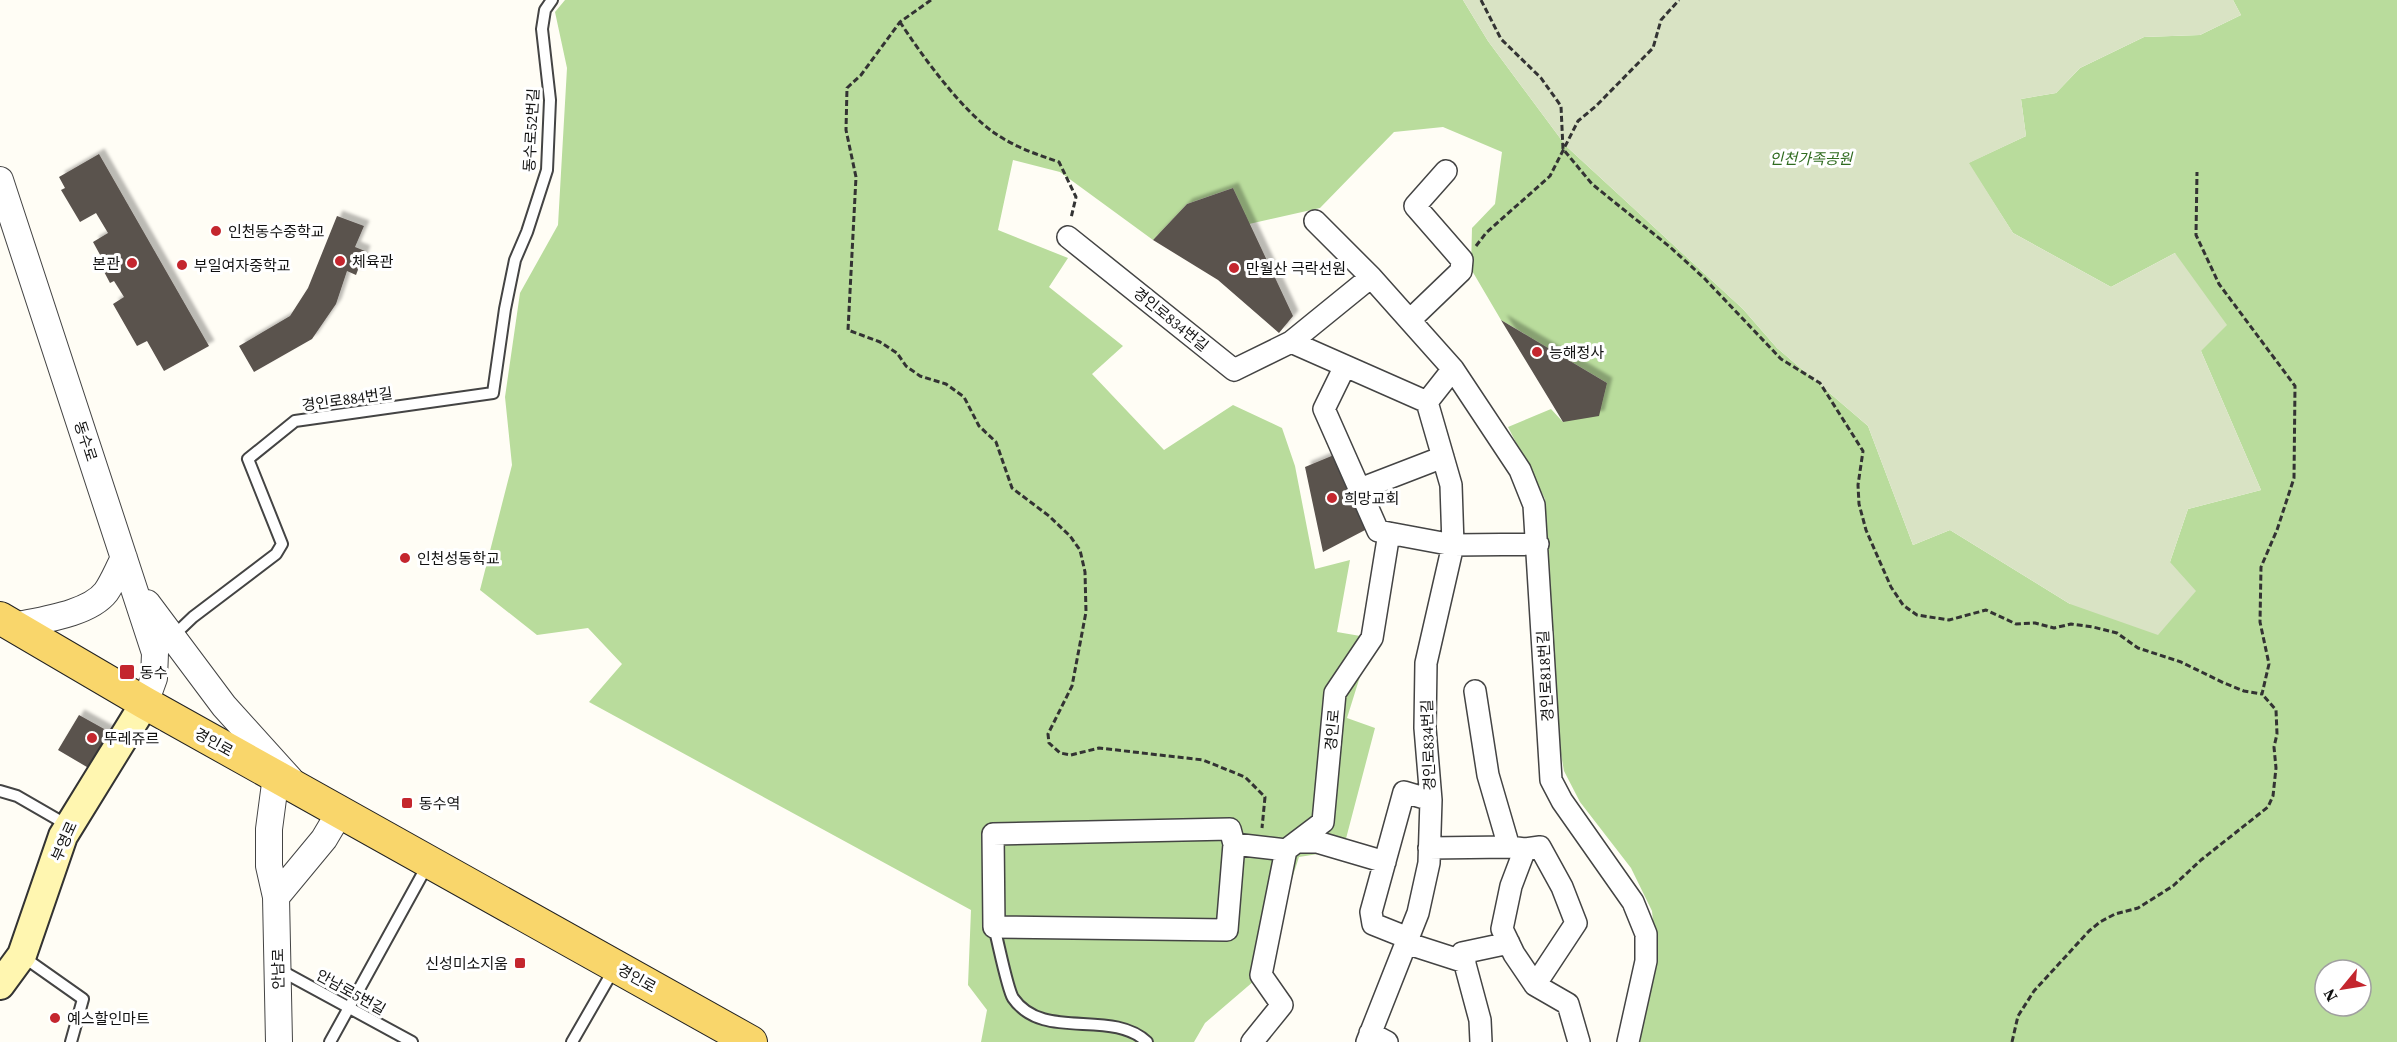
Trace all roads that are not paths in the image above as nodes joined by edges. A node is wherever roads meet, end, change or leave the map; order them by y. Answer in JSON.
{"nodes":[{"id":1,"x":552,"y":0,"type":"edge"},
{"id":2,"x":1446,"y":171,"type":"dead end"},
{"id":3,"x":0,"y":180,"type":"edge"},
{"id":4,"x":6,"y":219,"type":"edge"},
{"id":5,"x":1316,"y":221,"type":"dead end"},
{"id":6,"x":1068,"y":237,"type":"road end"},
{"id":7,"x":515,"y":260,"type":"joint"},
{"id":8,"x":1371,"y":277,"type":"junction"},
{"id":9,"x":1410,"y":321,"type":"junction"},
{"id":10,"x":1291,"y":342,"type":"junction"},
{"id":11,"x":1345,"y":366,"type":"junction"},
{"id":12,"x":1453,"y":369,"type":"junction"},
{"id":13,"x":1427,"y":402,"type":"junction"},
{"id":14,"x":1443,"y":457,"type":"junction"},
{"id":15,"x":1360,"y":489,"type":"junction"},
{"id":16,"x":1389,"y":533,"type":"junction"},
{"id":17,"x":1538,"y":544,"type":"junction"},
{"id":18,"x":1454,"y":545,"type":"junction"},
{"id":19,"x":127,"y":568,"type":"junction"},
{"id":20,"x":7,"y":622,"type":"edge"},
{"id":21,"x":171,"y":638,"type":"junction"},
{"id":22,"x":1475,"y":691,"type":"dead end"},
{"id":23,"x":145,"y":703,"type":"junction"},
{"id":24,"x":288,"y":783,"type":"junction"},
{"id":25,"x":0,"y":791,"type":"edge"},
{"id":26,"x":1431,"y":800,"type":"junction"},
{"id":27,"x":340,"y":812,"type":"junction"},
{"id":28,"x":69,"y":826,"type":"junction"},
{"id":29,"x":1234,"y":844,"type":"junction"},
{"id":30,"x":1291,"y":846,"type":"junction"},
{"id":31,"x":1430,"y":848,"type":"junction"},
{"id":32,"x":1517,"y":848,"type":"junction"},
{"id":33,"x":430,"y":861,"type":"junction"},
{"id":34,"x":1385,"y":862,"type":"junction"},
{"id":35,"x":276,"y":897,"type":"junction"},
{"id":36,"x":994,"y":927,"type":"junction"},
{"id":37,"x":1407,"y":940,"type":"junction"},
{"id":38,"x":1509,"y":943,"type":"junction"},
{"id":39,"x":22,"y":955,"type":"junction"},
{"id":40,"x":1465,"y":962,"type":"junction"},
{"id":41,"x":615,"y":966,"type":"junction"},
{"id":42,"x":278,"y":969,"type":"junction"},
{"id":43,"x":0,"y":985,"type":"edge"},
{"id":44,"x":1534,"y":985,"type":"junction"},
{"id":45,"x":349,"y":1008,"type":"junction"},
{"id":46,"x":1375,"y":1039,"type":"edge"},
{"id":47,"x":71,"y":1042,"type":"edge"},
{"id":48,"x":279,"y":1042,"type":"edge"},
{"id":49,"x":330,"y":1042,"type":"edge"},
{"id":50,"x":411,"y":1042,"type":"edge"},
{"id":51,"x":572,"y":1042,"type":"edge"},
{"id":52,"x":751,"y":1042,"type":"edge"},
{"id":53,"x":1147,"y":1042,"type":"edge"},
{"id":54,"x":1252,"y":1042,"type":"edge"},
{"id":55,"x":1481,"y":1042,"type":"edge"},
{"id":56,"x":1578,"y":1042,"type":"edge"},
{"id":57,"x":1628,"y":1042,"type":"edge"}],
"edges":[{"from":1,"to":7,"type":"lane","name":"동수로52번길"},
{"from":2,"to":9,"type":"street"},
{"from":3,"to":4,"type":"street","name":"동수로"},
{"from":4,"to":19,"type":"street","name":"동수로"},
{"from":5,"to":8,"type":"street","name":"경인로818번길"},
{"from":6,"to":10,"type":"street","name":"경인로834번길"},
{"from":7,"to":21,"type":"lane","name":"경인로884번길"},
{"from":8,"to":9,"type":"street","name":"경인로818번길"},
{"from":8,"to":10,"type":"street"},
{"from":9,"to":12,"type":"street","name":"경인로818번길"},
{"from":10,"to":11,"type":"street"},
{"from":11,"to":13,"type":"street"},
{"from":11,"to":15,"type":"street"},
{"from":12,"to":13,"type":"street"},
{"from":12,"to":17,"type":"street","name":"경인로818번길"},
{"from":13,"to":14,"type":"street","name":"경인로834번길"},
{"from":14,"to":15,"type":"street"},
{"from":14,"to":18,"type":"street","name":"경인로834번길"},
{"from":15,"to":16,"type":"street"},
{"from":16,"to":18,"type":"street"},
{"from":16,"to":30,"type":"street","name":"경인로"},
{"from":17,"to":18,"type":"street"},
{"from":17,"to":57,"type":"street","name":"경인로818번길"},
{"from":18,"to":26,"type":"street","name":"경인로834번길"},
{"from":19,"to":20,"type":"street"},
{"from":19,"to":21,"type":"street"},
{"from":19,"to":23,"type":"street","name":"동수로"},
{"from":20,"to":23,"type":"main road","name":"경인로"},
{"from":21,"to":24,"type":"street"},
{"from":22,"to":32,"type":"street"},
{"from":23,"to":24,"type":"main road","name":"경인로"},
{"from":23,"to":28,"type":"main road","name":"부영로"},
{"from":24,"to":27,"type":"main road","name":"경인로"},
{"from":24,"to":35,"type":"street","name":"안남로"},
{"from":25,"to":28,"type":"lane"},
{"from":26,"to":31,"type":"street","name":"경인로834번길"},
{"from":26,"to":34,"type":"street"},
{"from":27,"to":33,"type":"main road","name":"경인로"},
{"from":27,"to":35,"type":"street"},
{"from":28,"to":39,"type":"main road","name":"부영로"},
{"from":29,"to":30,"type":"street"},
{"from":29,"to":36,"type":"street"},
{"from":29,"to":36,"type":"street"},
{"from":30,"to":34,"type":"street"},
{"from":30,"to":54,"type":"street"},
{"from":31,"to":32,"type":"street"},
{"from":31,"to":37,"type":"street","name":"경인로834번길"},
{"from":32,"to":38,"type":"street"},
{"from":32,"to":44,"type":"street"},
{"from":33,"to":41,"type":"main road","name":"경인로"},
{"from":33,"to":45,"type":"lane"},
{"from":34,"to":37,"type":"street"},
{"from":35,"to":42,"type":"street","name":"안남로"},
{"from":36,"to":53,"type":"lane"},
{"from":37,"to":40,"type":"street"},
{"from":37,"to":46,"type":"street","name":"경인로834번길"},
{"from":38,"to":40,"type":"street"},
{"from":38,"to":44,"type":"street"},
{"from":39,"to":43,"type":"main road","name":"부영로"},
{"from":39,"to":47,"type":"lane"},
{"from":40,"to":55,"type":"street"},
{"from":41,"to":51,"type":"lane"},
{"from":41,"to":52,"type":"main road","name":"경인로"},
{"from":42,"to":45,"type":"lane","name":"안남로5번길"},
{"from":42,"to":48,"type":"street","name":"안남로"},
{"from":44,"to":56,"type":"street"},
{"from":45,"to":49,"type":"lane"},
{"from":45,"to":50,"type":"lane","name":"안남로5번길"}]}
